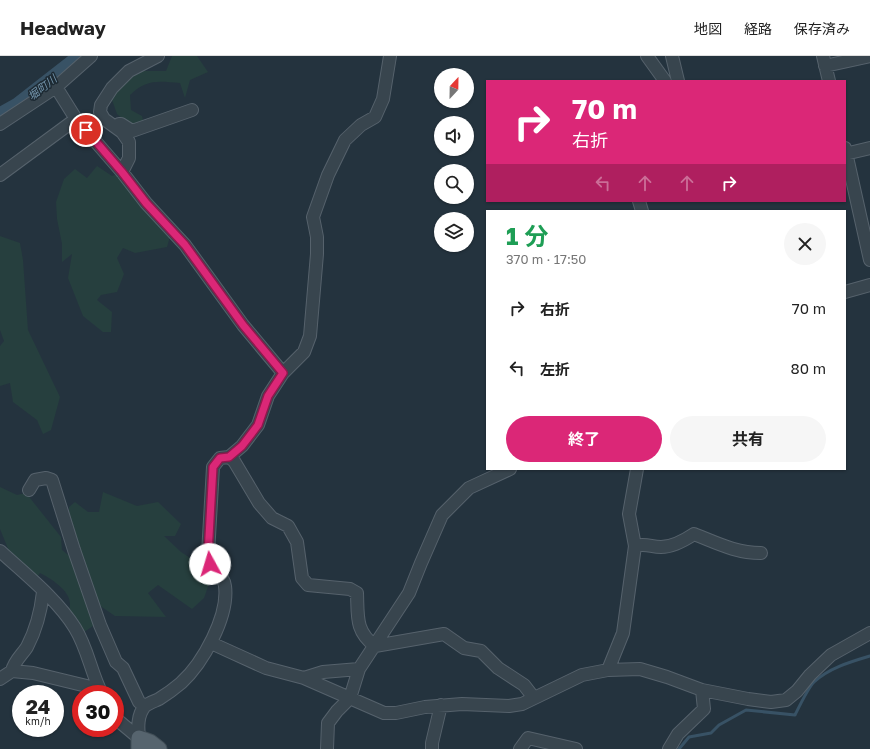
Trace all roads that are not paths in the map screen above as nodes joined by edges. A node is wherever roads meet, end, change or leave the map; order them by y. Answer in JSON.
{"nodes":[{"id":1,"x":91,"y":56,"type":"edge"},
{"id":2,"x":158,"y":56,"type":"edge"},
{"id":3,"x":390,"y":56,"type":"edge"},
{"id":4,"x":647,"y":56,"type":"edge"},
{"id":5,"x":672,"y":56,"type":"edge"},
{"id":6,"x":870,"y":56,"type":"edge"},
{"id":7,"x":824,"y":61,"type":"edge"},
{"id":8,"x":664,"y":80,"type":"edge"},
{"id":9,"x":678,"y":80,"type":"edge"},
{"id":10,"x":829,"y":80,"type":"edge"},
{"id":11,"x":56,"y":87,"type":"junction"},
{"id":12,"x":192,"y":110,"type":"dead end"},
{"id":13,"x":76,"y":119,"type":"junction"},
{"id":14,"x":0,"y":124,"type":"edge"},
{"id":15,"x":114,"y":126,"type":"junction"},
{"id":16,"x":870,"y":148,"type":"edge"},
{"id":17,"x":846,"y":152,"type":"edge"},
{"id":18,"x":846,"y":156,"type":"edge"},
{"id":19,"x":122,"y":172,"type":"junction"},
{"id":20,"x":0,"y":175,"type":"edge"},
{"id":21,"x":870,"y":260,"type":"edge"},
{"id":22,"x":870,"y":285,"type":"edge"},
{"id":23,"x":846,"y":292,"type":"edge"},
{"id":24,"x":283,"y":373,"type":"junction"},
{"id":25,"x":229,"y":457,"type":"junction"},
{"id":26,"x":508,"y":470,"type":"edge"},
{"id":27,"x":636,"y":470,"type":"edge"},
{"id":28,"x":29,"y":490,"type":"dead end"},
{"id":29,"x":635,"y":546,"type":"junction"},
{"id":30,"x":0,"y":551,"type":"edge"},
{"id":31,"x":761,"y":553,"type":"dead end"},
{"id":32,"x":43,"y":592,"type":"junction"},
{"id":33,"x":870,"y":633,"type":"edge"},
{"id":34,"x":211,"y":643,"type":"junction"},
{"id":35,"x":375,"y":646,"type":"junction"},
{"id":36,"x":359,"y":669,"type":"junction"},
{"id":37,"x":12,"y":670,"type":"junction"},
{"id":38,"x":608,"y":670,"type":"junction"},
{"id":39,"x":304,"y":678,"type":"junction"},
{"id":40,"x":0,"y":679,"type":"edge"},
{"id":41,"x":78,"y":685,"type":"edge"},
{"id":42,"x":98,"y":685,"type":"edge"},
{"id":43,"x":702,"y":690,"type":"junction"},
{"id":44,"x":350,"y":698,"type":"junction"},
{"id":45,"x":534,"y":698,"type":"junction"},
{"id":46,"x":442,"y":705,"type":"junction"},
{"id":47,"x":145,"y":706,"type":"junction"},
{"id":48,"x":124,"y":728,"type":"edge"},
{"id":49,"x":139,"y":744,"type":"edge"},
{"id":50,"x":158,"y":749,"type":"edge"},
{"id":51,"x":327,"y":749,"type":"edge"},
{"id":52,"x":432,"y":749,"type":"edge"},
{"id":53,"x":520,"y":749,"type":"edge"},
{"id":54,"x":576,"y":749,"type":"edge"},
{"id":55,"x":669,"y":749,"type":"edge"}],
"edges":[{"from":1,"to":11,"type":"street"},
{"from":2,"to":15,"type":"street"},
{"from":3,"to":24,"type":"street"},
{"from":4,"to":8,"type":"street"},
{"from":5,"to":9,"type":"street"},
{"from":6,"to":7,"type":"street"},
{"from":7,"to":10,"type":"street"},
{"from":11,"to":13,"type":"street"},
{"from":11,"to":14,"type":"street"},
{"from":12,"to":15,"type":"street"},
{"from":13,"to":19,"type":"street"},
{"from":13,"to":20,"type":"street"},
{"from":15,"to":19,"type":"street"},
{"from":16,"to":17,"type":"street"},
{"from":18,"to":21,"type":"street"},
{"from":19,"to":24,"type":"street"},
{"from":22,"to":23,"type":"street"},
{"from":24,"to":25,"type":"street"},
{"from":25,"to":34,"type":"street"},
{"from":25,"to":35,"type":"street"},
{"from":26,"to":35,"type":"street"},
{"from":27,"to":29,"type":"street"},
{"from":28,"to":47,"type":"street"},
{"from":29,"to":31,"type":"street"},
{"from":29,"to":38,"type":"street"},
{"from":30,"to":32,"type":"street"},
{"from":32,"to":37,"type":"street"},
{"from":32,"to":42,"type":"street"},
{"from":33,"to":43,"type":"street"},
{"from":34,"to":39,"type":"street"},
{"from":34,"to":47,"type":"street"},
{"from":35,"to":36,"type":"street"},
{"from":35,"to":45,"type":"street"},
{"from":36,"to":39,"type":"street"},
{"from":36,"to":44,"type":"street"},
{"from":37,"to":40,"type":"street"},
{"from":37,"to":41,"type":"street"},
{"from":38,"to":43,"type":"street"},
{"from":38,"to":45,"type":"street"},
{"from":39,"to":44,"type":"street"},
{"from":43,"to":55,"type":"street"},
{"from":44,"to":46,"type":"street"},
{"from":44,"to":51,"type":"street"},
{"from":45,"to":46,"type":"street"},
{"from":46,"to":52,"type":"street"},
{"from":47,"to":49,"type":"street"},
{"from":48,"to":49,"type":"street"},
{"from":49,"to":50,"type":"main road"},
{"from":53,"to":54,"type":"street"}]}
